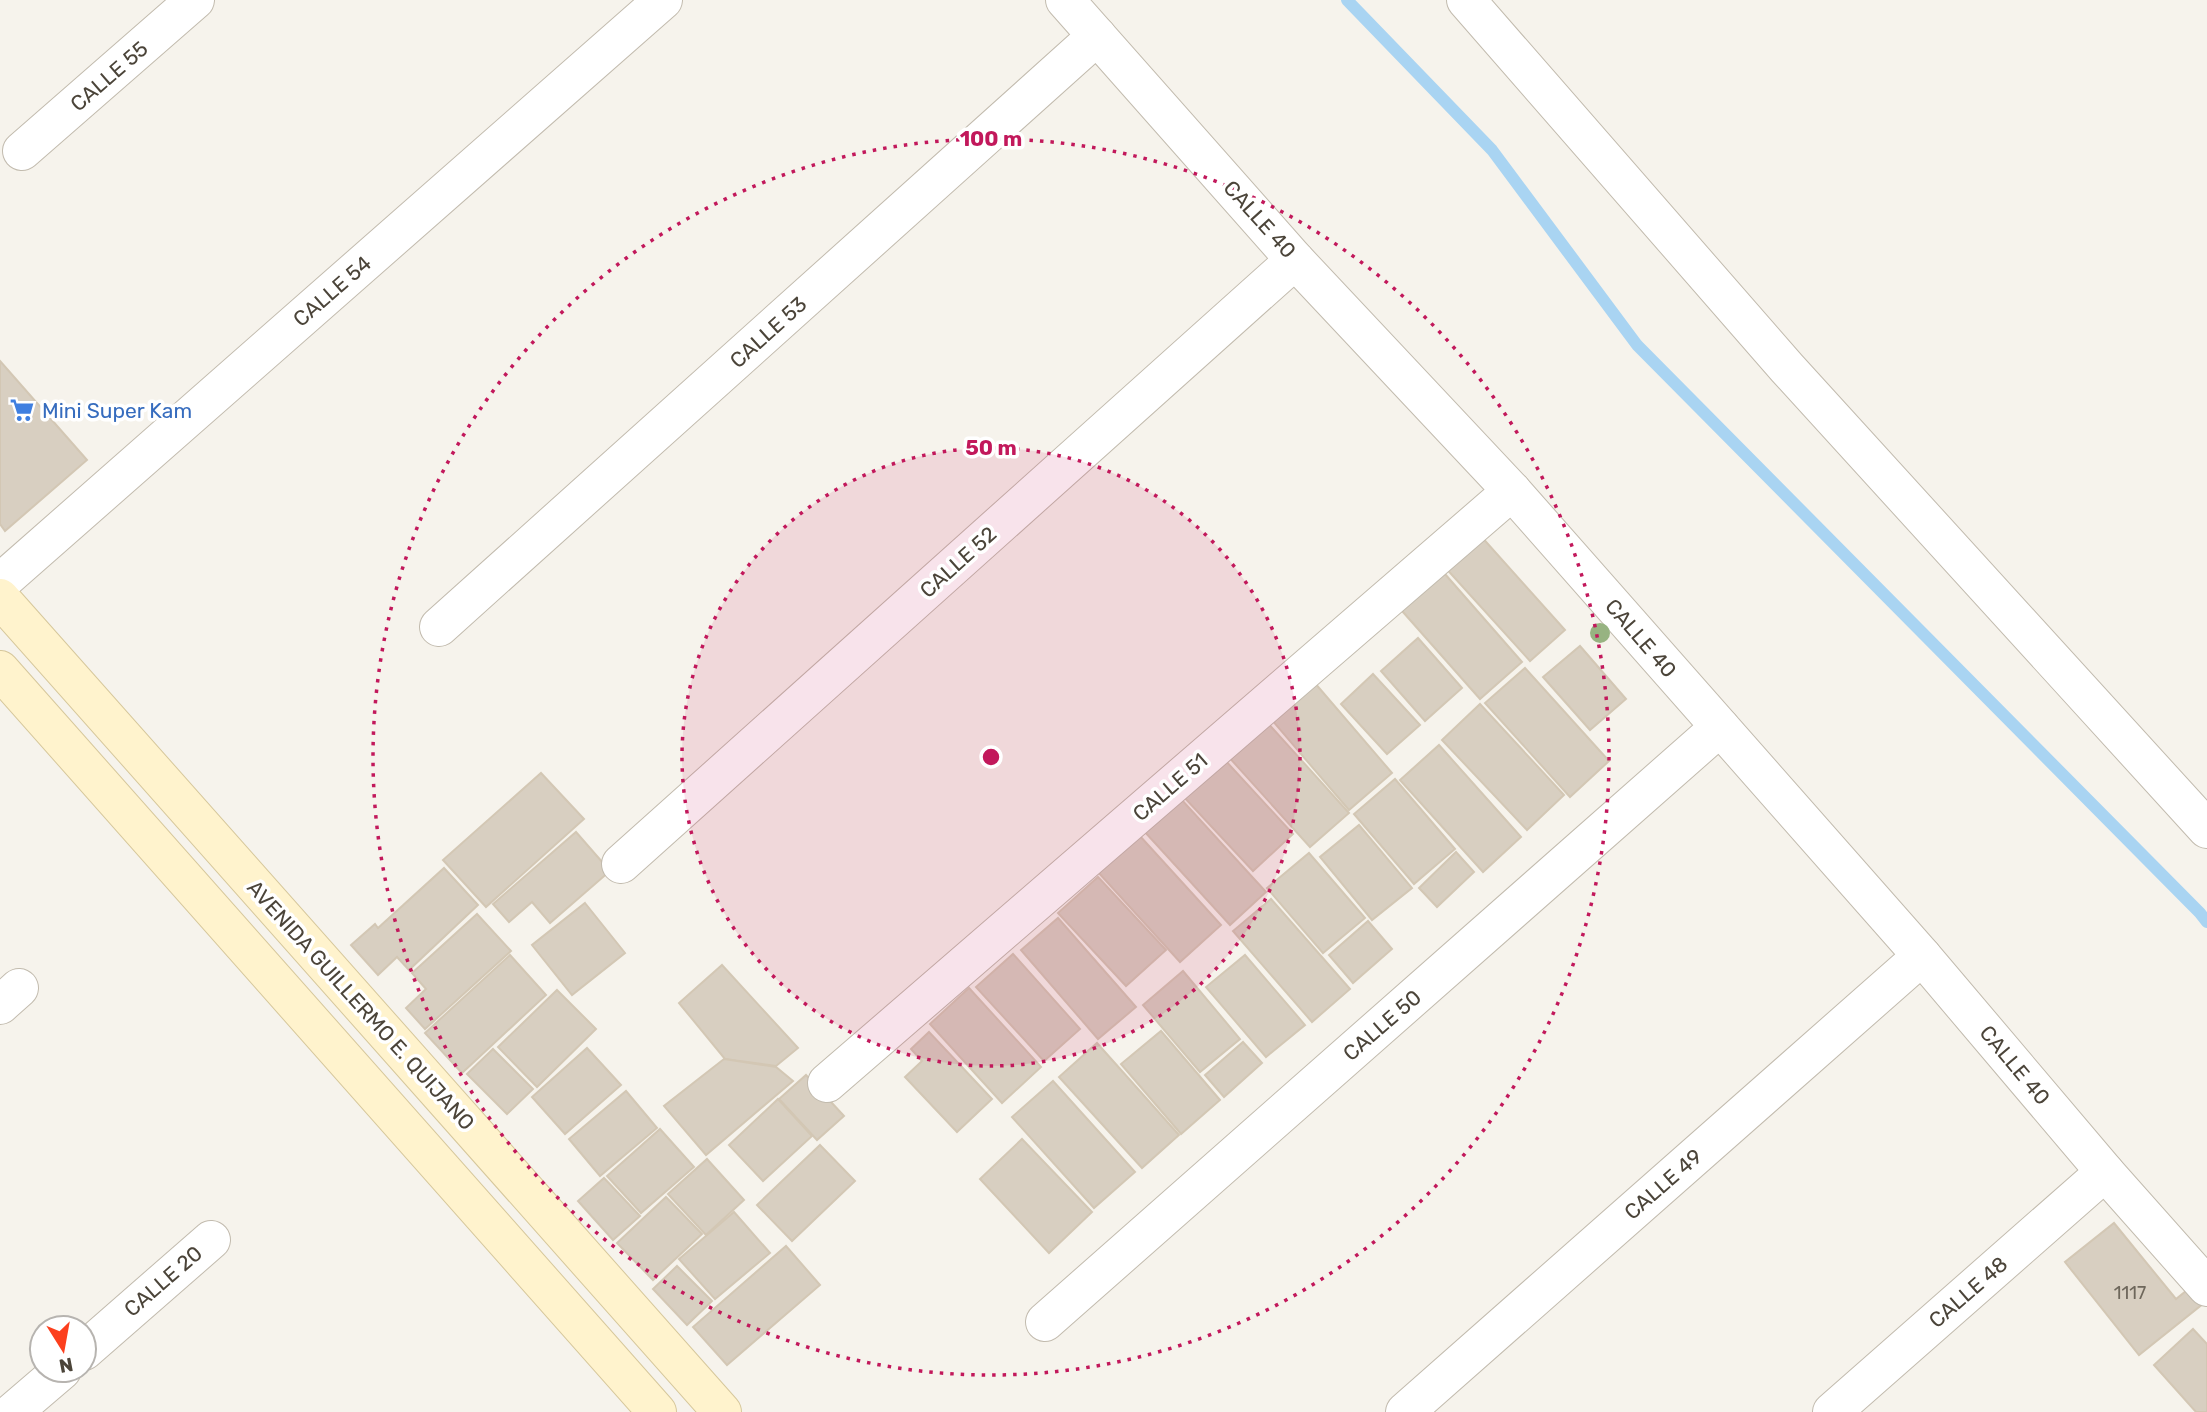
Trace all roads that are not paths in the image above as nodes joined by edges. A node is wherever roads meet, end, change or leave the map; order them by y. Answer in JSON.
{"nodes":[{"id":1,"x":195,"y":0,"type":"edge"},
{"id":2,"x":663,"y":0,"type":"edge"},
{"id":3,"x":1065,"y":0,"type":"edge"},
{"id":4,"x":1466,"y":0,"type":"edge"},
{"id":5,"x":1097,"y":36,"type":"junction"},
{"id":6,"x":22,"y":151,"type":"dead end"},
{"id":7,"x":1295,"y":260,"type":"junction"},
{"id":8,"x":1512,"y":491,"type":"junction"},
{"id":9,"x":0,"y":583,"type":"edge"},
{"id":10,"x":0,"y":598,"type":"edge"},
{"id":11,"x":439,"y":627,"type":"dead end"},
{"id":12,"x":0,"y":670,"type":"edge"},
{"id":13,"x":1720,"y":727,"type":"junction"},
{"id":14,"x":2207,"y":829,"type":"edge"},
{"id":15,"x":621,"y":864,"type":"dead end"},
{"id":16,"x":1922,"y":956,"type":"junction"},
{"id":17,"x":827,"y":1083,"type":"dead end"},
{"id":18,"x":445,"y":1099,"type":"junction"},
{"id":19,"x":408,"y":1130,"type":"junction"},
{"id":20,"x":2105,"y":1172,"type":"junction"},
{"id":21,"x":211,"y":1240,"type":"dead end"},
{"id":22,"x":2207,"y":1287,"type":"edge"},
{"id":23,"x":1045,"y":1322,"type":"dead end"},
{"id":24,"x":98,"y":1338,"type":"edge"},
{"id":25,"x":46,"y":1384,"type":"edge"},
{"id":26,"x":13,"y":1412,"type":"edge"},
{"id":27,"x":657,"y":1412,"type":"edge"},
{"id":28,"x":722,"y":1412,"type":"edge"},
{"id":29,"x":1405,"y":1412,"type":"edge"},
{"id":30,"x":1832,"y":1412,"type":"edge"}],
"edges":[{"from":1,"to":6,"type":"street","name":"CALLE 55"},
{"from":2,"to":9,"type":"street","name":"CALLE 54"},
{"from":3,"to":5,"type":"street","name":"CALLE 40"},
{"from":4,"to":14,"type":"street"},
{"from":5,"to":7,"type":"street","name":"CALLE 40"},
{"from":5,"to":11,"type":"street","name":"CALLE 53"},
{"from":7,"to":8,"type":"street","name":"CALLE 40"},
{"from":7,"to":15,"type":"street","name":"CALLE 52"},
{"from":8,"to":13,"type":"street","name":"CALLE 40"},
{"from":8,"to":17,"type":"street","name":"CALLE 51"},
{"from":10,"to":18,"type":"street","name":"AVENIDA GUILLERMO E. QUIJANO"},
{"from":12,"to":19,"type":"street"},
{"from":13,"to":16,"type":"street","name":"CALLE 40"},
{"from":13,"to":23,"type":"street","name":"CALLE 50"},
{"from":16,"to":20,"type":"street","name":"CALLE 40"},
{"from":16,"to":29,"type":"street","name":"CALLE 49"},
{"from":18,"to":19,"type":"street"},
{"from":18,"to":28,"type":"street","name":"AVENIDA GUILLERMO E. QUIJANO"},
{"from":19,"to":27,"type":"street"},
{"from":20,"to":22,"type":"street","name":"CALLE 40"},
{"from":20,"to":30,"type":"street","name":"CALLE 48"},
{"from":21,"to":24,"type":"street","name":"CALLE 20"},
{"from":25,"to":26,"type":"street"}]}
